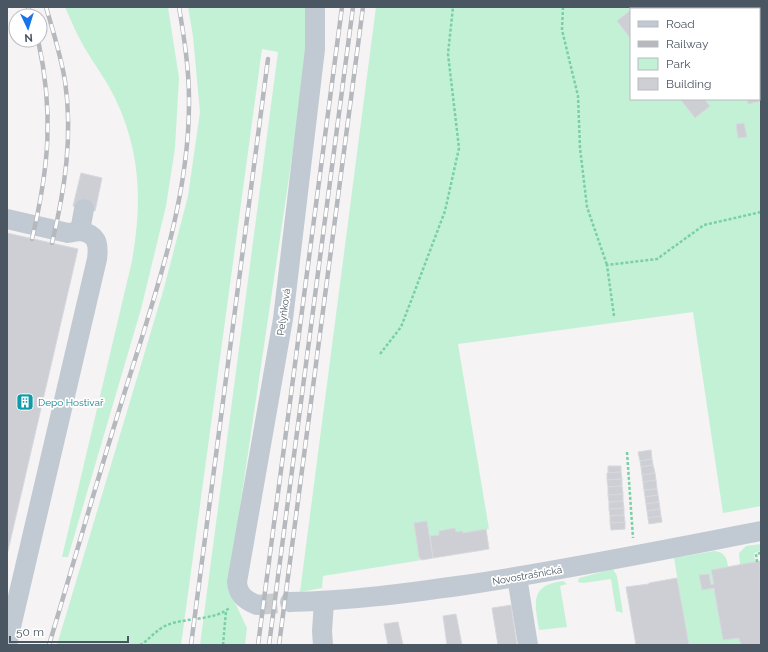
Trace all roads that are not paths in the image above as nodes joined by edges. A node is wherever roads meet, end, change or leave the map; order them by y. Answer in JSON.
{"nodes":[{"id":1,"x":315,"y":7,"type":"edge"},
{"id":2,"x":84,"y":209,"type":"dead end"},
{"id":3,"x":7,"y":219,"type":"edge"},
{"id":4,"x":80,"y":231,"type":"junction"},
{"id":5,"x":761,"y":531,"type":"edge"},
{"id":6,"x":517,"y":577,"type":"junction"},
{"id":7,"x":249,"y":600,"type":"dead end"},
{"id":8,"x":290,"y":602,"type":"tunnel mouth"},
{"id":9,"x":324,"y":602,"type":"junction"},
{"id":10,"x":7,"y":644,"type":"edge"},
{"id":11,"x":323,"y":645,"type":"edge"},
{"id":12,"x":528,"y":645,"type":"edge"}],
"edges":[{"from":1,"to":7,"type":"street","name":"Pelyňková"},
{"from":2,"to":4,"type":"street"},
{"from":3,"to":4,"type":"street"},
{"from":4,"to":10,"type":"street"},
{"from":5,"to":6,"type":"street","name":"Novostrašnická"},
{"from":6,"to":9,"type":"street","name":"Novostrašnická"},
{"from":6,"to":12,"type":"street"},
{"from":8,"to":9,"type":"street","name":"Novostrašnická"},
{"from":9,"to":11,"type":"street"}]}
